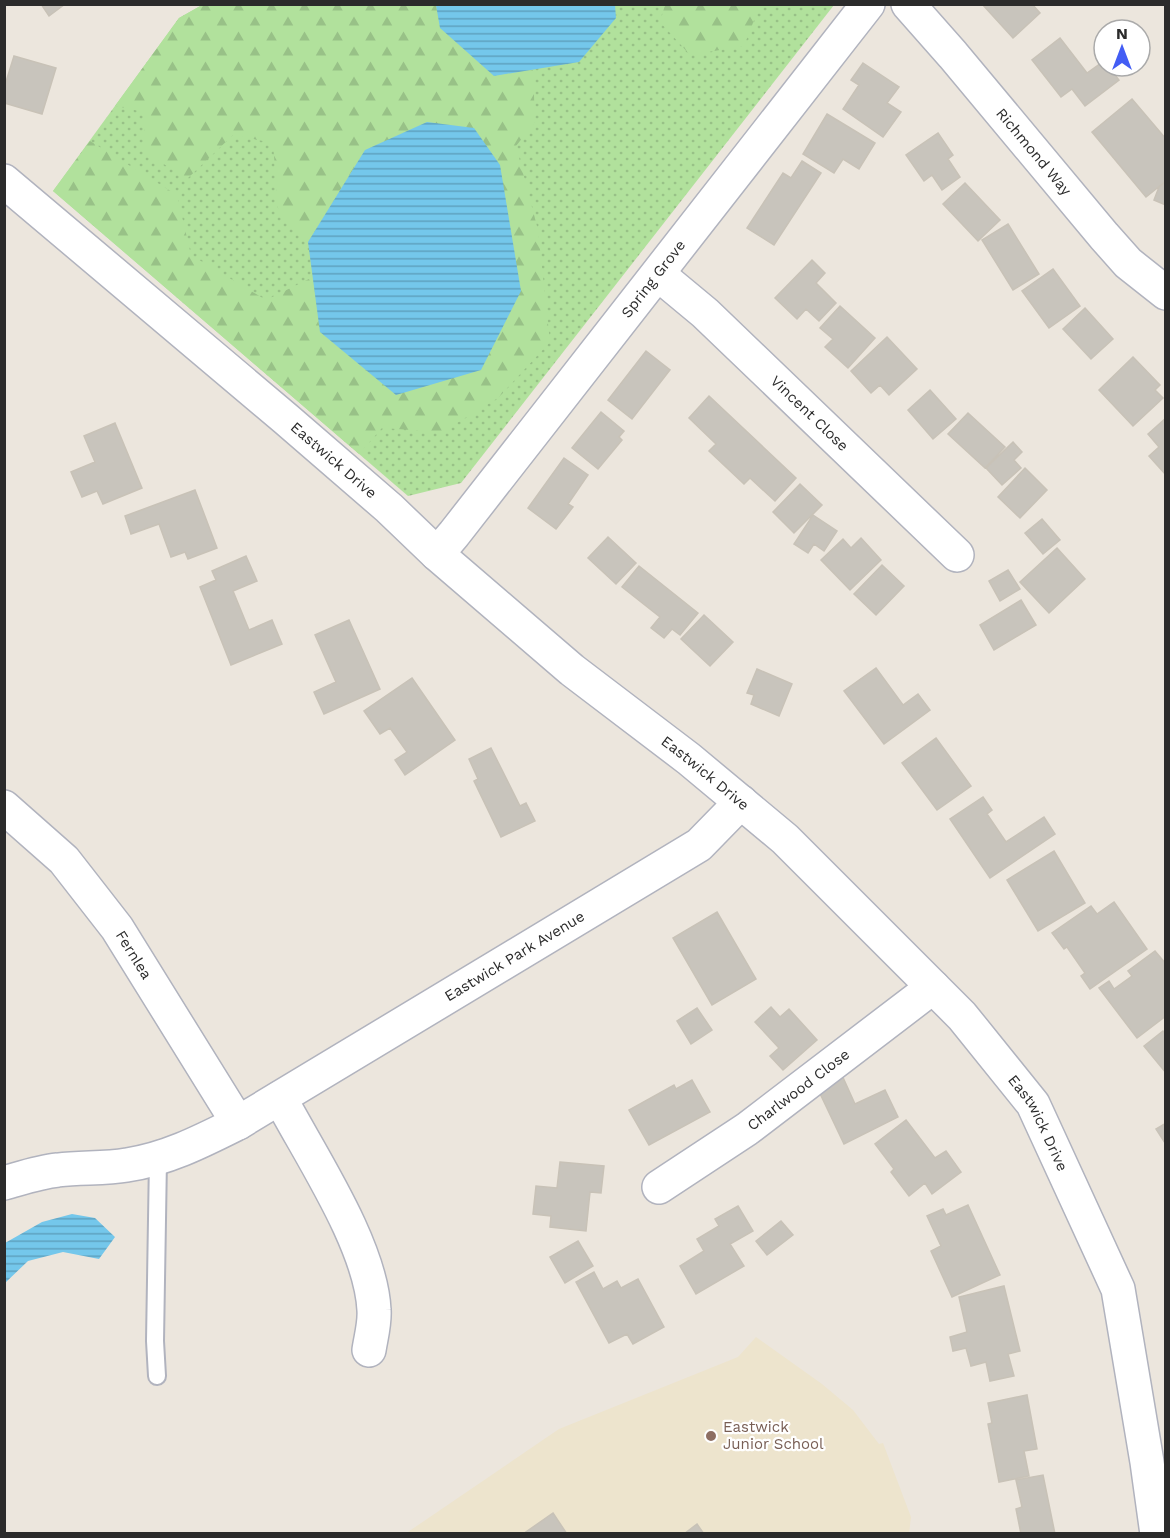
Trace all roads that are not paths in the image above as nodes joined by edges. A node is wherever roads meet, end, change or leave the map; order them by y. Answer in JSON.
{"nodes":[{"id":1,"x":868,"y":4,"type":"edge"},
{"id":2,"x":908,"y":4,"type":"edge"},
{"id":3,"x":4,"y":181,"type":"edge"},
{"id":4,"x":658,"y":274,"type":"junction"},
{"id":5,"x":1166,"y":293,"type":"edge"},
{"id":6,"x":437,"y":554,"type":"junction"},
{"id":7,"x":957,"y":555,"type":"dead end"},
{"id":8,"x":741,"y":802,"type":"junction"},
{"id":9,"x":4,"y":807,"type":"edge"},
{"id":10,"x":933,"y":987,"type":"junction"},
{"id":11,"x":280,"y":1098,"type":"junction"},
{"id":12,"x":238,"y":1123,"type":"junction"},
{"id":13,"x":158,"y":1159,"type":"junction"},
{"id":14,"x":4,"y":1183,"type":"edge"},
{"id":15,"x":659,"y":1187,"type":"dead end"},
{"id":16,"x":369,"y":1350,"type":"dead end"},
{"id":17,"x":157,"y":1376,"type":"dead end"},
{"id":18,"x":1157,"y":1533,"type":"edge"}],
"edges":[{"from":1,"to":4,"type":"street","name":"Spring Grove"},
{"from":2,"to":5,"type":"street","name":"Richmond Way"},
{"from":3,"to":6,"type":"street","name":"Eastwick Drive"},
{"from":4,"to":6,"type":"street","name":"Spring Grove"},
{"from":4,"to":7,"type":"street","name":"Vincent Close"},
{"from":6,"to":8,"type":"street","name":"Eastwick Drive"},
{"from":8,"to":10,"type":"street","name":"Eastwick Drive"},
{"from":8,"to":11,"type":"street","name":"Eastwick Park Avenue"},
{"from":9,"to":12,"type":"street","name":"Fernlea"},
{"from":10,"to":15,"type":"street","name":"Charlwood Close"},
{"from":10,"to":18,"type":"street","name":"Eastwick Drive"},
{"from":11,"to":12,"type":"street","name":"Eastwick Park Avenue"},
{"from":11,"to":16,"type":"street"},
{"from":12,"to":13,"type":"street","name":"Eastwick Park Avenue"},
{"from":13,"to":14,"type":"street","name":"Eastwick Park Avenue"},
{"from":13,"to":17,"type":"lane"}]}
